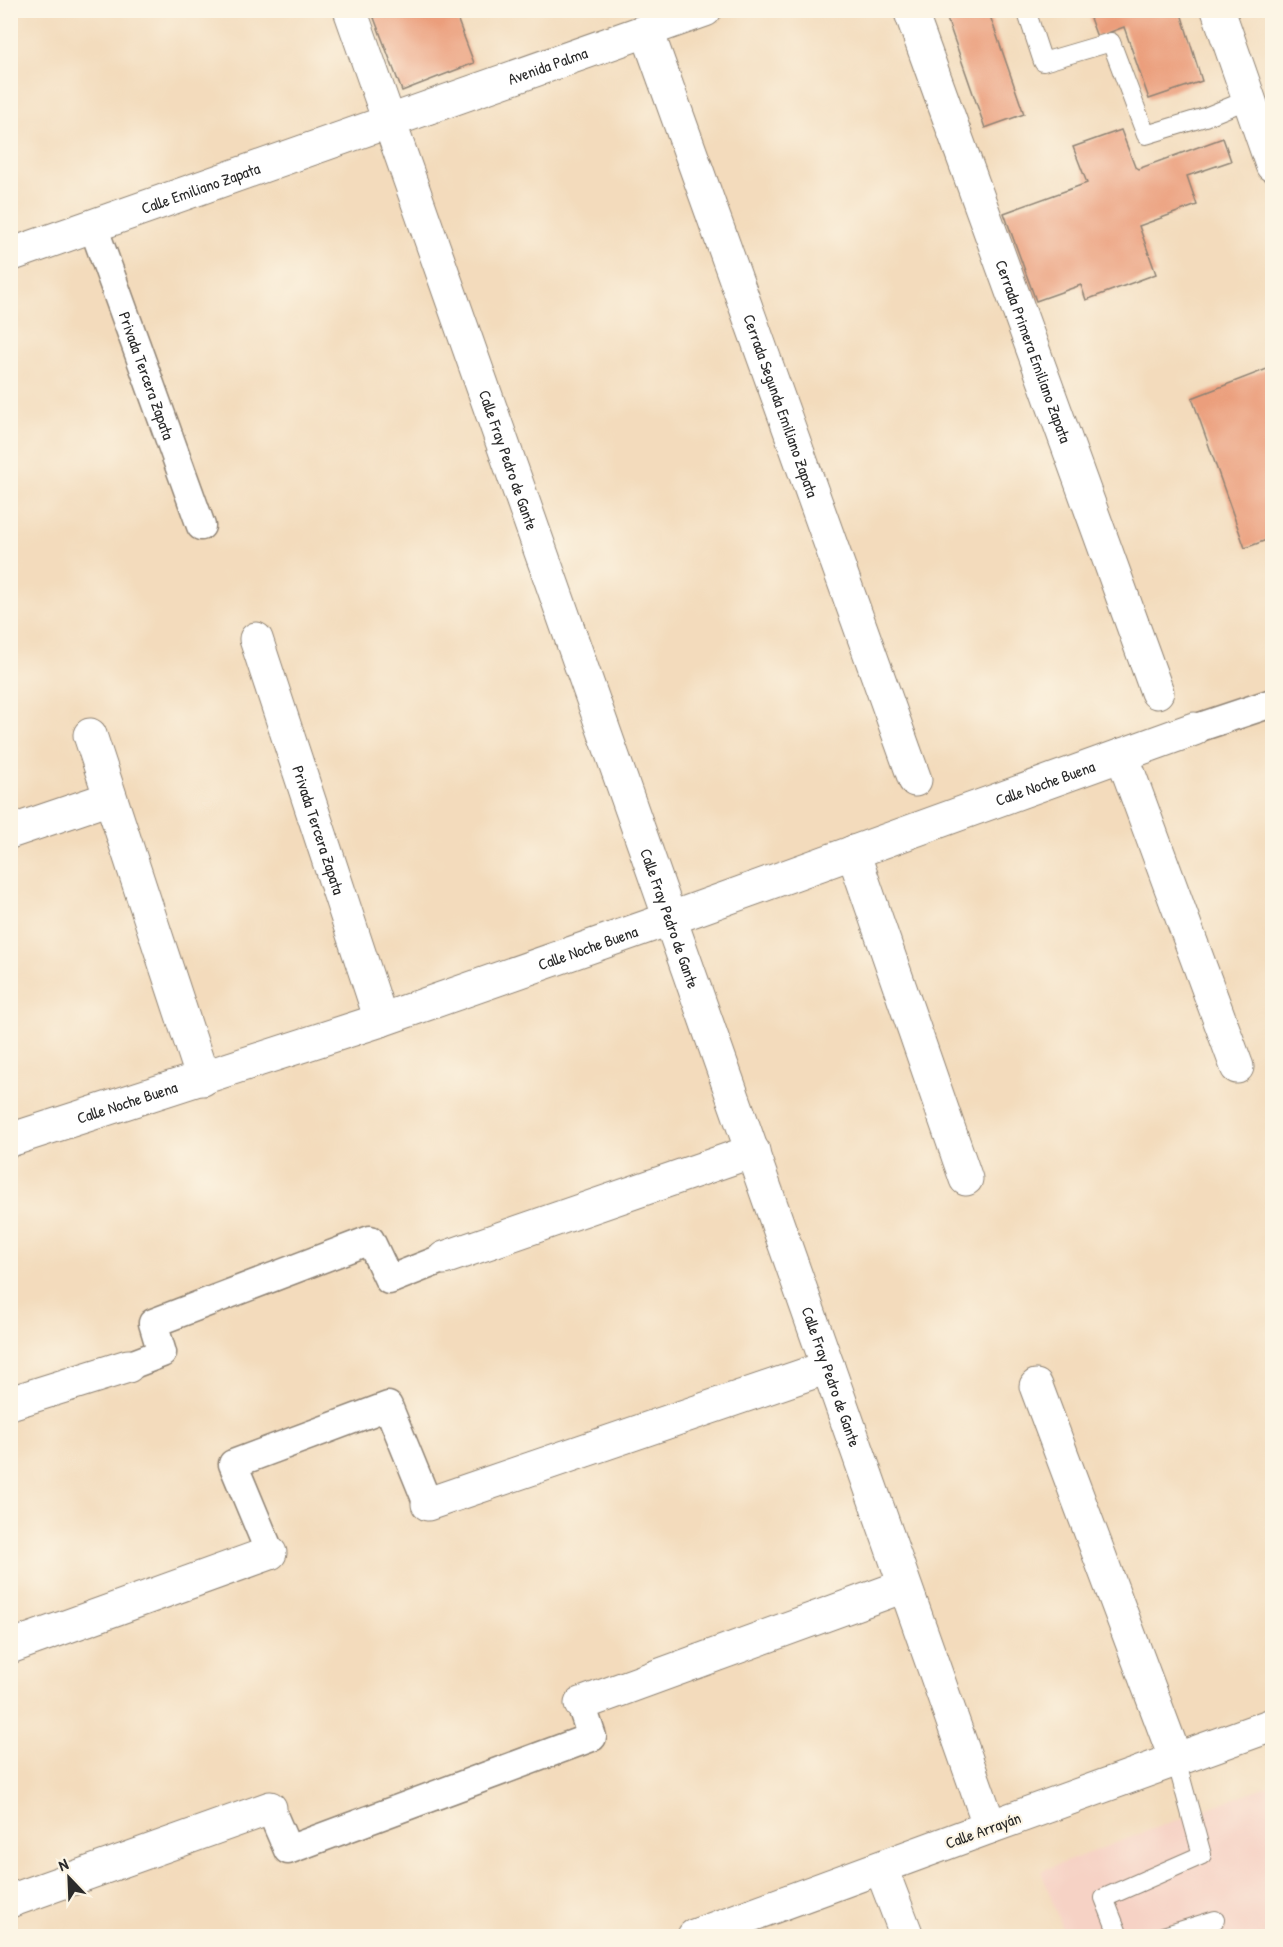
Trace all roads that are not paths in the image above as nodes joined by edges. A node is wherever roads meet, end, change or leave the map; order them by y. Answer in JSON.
{"nodes":[{"id":1,"x":350,"y":10,"type":"edge"},
{"id":2,"x":705,"y":10,"type":"edge"},
{"id":3,"x":910,"y":10,"type":"edge"},
{"id":4,"x":1026,"y":10,"type":"edge"},
{"id":5,"x":1218,"y":10,"type":"edge"},
{"id":6,"x":647,"y":31,"type":"junction"},
{"id":7,"x":1249,"y":99,"type":"junction"},
{"id":8,"x":390,"y":122,"type":"junction"},
{"id":9,"x":1272,"y":165,"type":"edge"},
{"id":10,"x":93,"y":226,"type":"junction"},
{"id":11,"x":10,"y":255,"type":"edge"},
{"id":12,"x":201,"y":526,"type":"dead end"},
{"id":13,"x":256,"y":639,"type":"dead end"},
{"id":14,"x":1156,"y":692,"type":"dead end"},
{"id":15,"x":1272,"y":703,"type":"edge"},
{"id":16,"x":1194,"y":729,"type":"joint"},
{"id":17,"x":90,"y":735,"type":"dead end"},
{"id":18,"x":1122,"y":755,"type":"junction"},
{"id":19,"x":915,"y":780,"type":"dead end"},
{"id":20,"x":110,"y":798,"type":"junction"},
{"id":21,"x":10,"y":832,"type":"edge"},
{"id":22,"x":853,"y":852,"type":"junction"},
{"id":23,"x":669,"y":919,"type":"junction"},
{"id":24,"x":381,"y":1020,"type":"junction"},
{"id":25,"x":1237,"y":1067,"type":"dead end"},
{"id":26,"x":203,"y":1079,"type":"junction"},
{"id":27,"x":10,"y":1140,"type":"edge"},
{"id":28,"x":753,"y":1151,"type":"junction"},
{"id":29,"x":966,"y":1179,"type":"dead end"},
{"id":30,"x":444,"y":1258,"type":"joint"},
{"id":31,"x":129,"y":1366,"type":"joint"},
{"id":32,"x":828,"y":1367,"type":"junction"},
{"id":33,"x":1036,"y":1386,"type":"dead end"},
{"id":34,"x":10,"y":1403,"type":"edge"},
{"id":35,"x":428,"y":1504,"type":"joint"},
{"id":36,"x":270,"y":1553,"type":"joint"},
{"id":37,"x":904,"y":1586,"type":"junction"},
{"id":38,"x":10,"y":1647,"type":"edge"},
{"id":39,"x":581,"y":1704,"type":"joint"},
{"id":40,"x":1272,"y":1725,"type":"edge"},
{"id":41,"x":1176,"y":1760,"type":"junction"},
{"id":42,"x":270,"y":1808,"type":"joint"},
{"id":43,"x":990,"y":1827,"type":"junction"},
{"id":44,"x":881,"y":1868,"type":"junction"},
{"id":45,"x":10,"y":1901,"type":"edge"},
{"id":46,"x":1215,"y":1920,"type":"dead end"},
{"id":47,"x":694,"y":1936,"type":"edge"},
{"id":48,"x":907,"y":1936,"type":"edge"},
{"id":49,"x":1119,"y":1936,"type":"edge"},
{"id":50,"x":1163,"y":1936,"type":"edge"}],
"edges":[{"from":1,"to":8,"type":"street","name":"Calle Fray Pedro de Gante"},
{"from":2,"to":6,"type":"street","name":"Avenida Palma"},
{"from":3,"to":14,"type":"street","name":"Cerrada Primera Emiliano Zapata"},
{"from":4,"to":7,"type":"lane"},
{"from":5,"to":7,"type":"street"},
{"from":6,"to":8,"type":"street","name":"Avenida Palma"},
{"from":6,"to":19,"type":"street","name":"Cerrada Segunda Emiliano Zapata"},
{"from":7,"to":9,"type":"street"},
{"from":8,"to":10,"type":"street","name":"Calle Emiliano Zapata"},
{"from":8,"to":23,"type":"street","name":"Calle Fray Pedro de Gante"},
{"from":10,"to":11,"type":"street","name":"Calle Emiliano Zapata"},
{"from":10,"to":12,"type":"street","name":"Privada Tercera Zapata"},
{"from":13,"to":24,"type":"street","name":"Privada Tercera Zapata"},
{"from":15,"to":16,"type":"street"},
{"from":16,"to":18,"type":"street","name":"Calle Noche Buena"},
{"from":17,"to":20,"type":"street"},
{"from":18,"to":22,"type":"street","name":"Calle Noche Buena"},
{"from":18,"to":25,"type":"street"},
{"from":20,"to":21,"type":"street"},
{"from":20,"to":26,"type":"street"},
{"from":22,"to":23,"type":"street","name":"Calle Noche Buena"},
{"from":22,"to":29,"type":"street"},
{"from":23,"to":24,"type":"street","name":"Calle Noche Buena"},
{"from":23,"to":28,"type":"street","name":"Calle Fray Pedro de Gante"},
{"from":24,"to":26,"type":"street","name":"Calle Noche Buena"},
{"from":26,"to":27,"type":"street","name":"Calle Noche Buena"},
{"from":28,"to":30,"type":"street"},
{"from":28,"to":32,"type":"street","name":"Calle Fray Pedro de Gante"},
{"from":30,"to":31,"type":"street"},
{"from":31,"to":34,"type":"street"},
{"from":32,"to":35,"type":"street"},
{"from":32,"to":37,"type":"street","name":"Calle Fray Pedro de Gante"},
{"from":33,"to":41,"type":"street"},
{"from":35,"to":36,"type":"street"},
{"from":36,"to":38,"type":"street"},
{"from":37,"to":39,"type":"street"},
{"from":37,"to":43,"type":"street","name":"Calle Fray Pedro de Gante"},
{"from":39,"to":42,"type":"street"},
{"from":40,"to":41,"type":"street","name":"Calle Arrayán"},
{"from":41,"to":43,"type":"street","name":"Calle Arrayán"},
{"from":41,"to":49,"type":"lane"},
{"from":42,"to":45,"type":"street"},
{"from":43,"to":44,"type":"street","name":"Calle Arrayán"},
{"from":44,"to":47,"type":"street","name":"Calle Arrayán"},
{"from":44,"to":48,"type":"street"},
{"from":46,"to":50,"type":"lane"}]}
